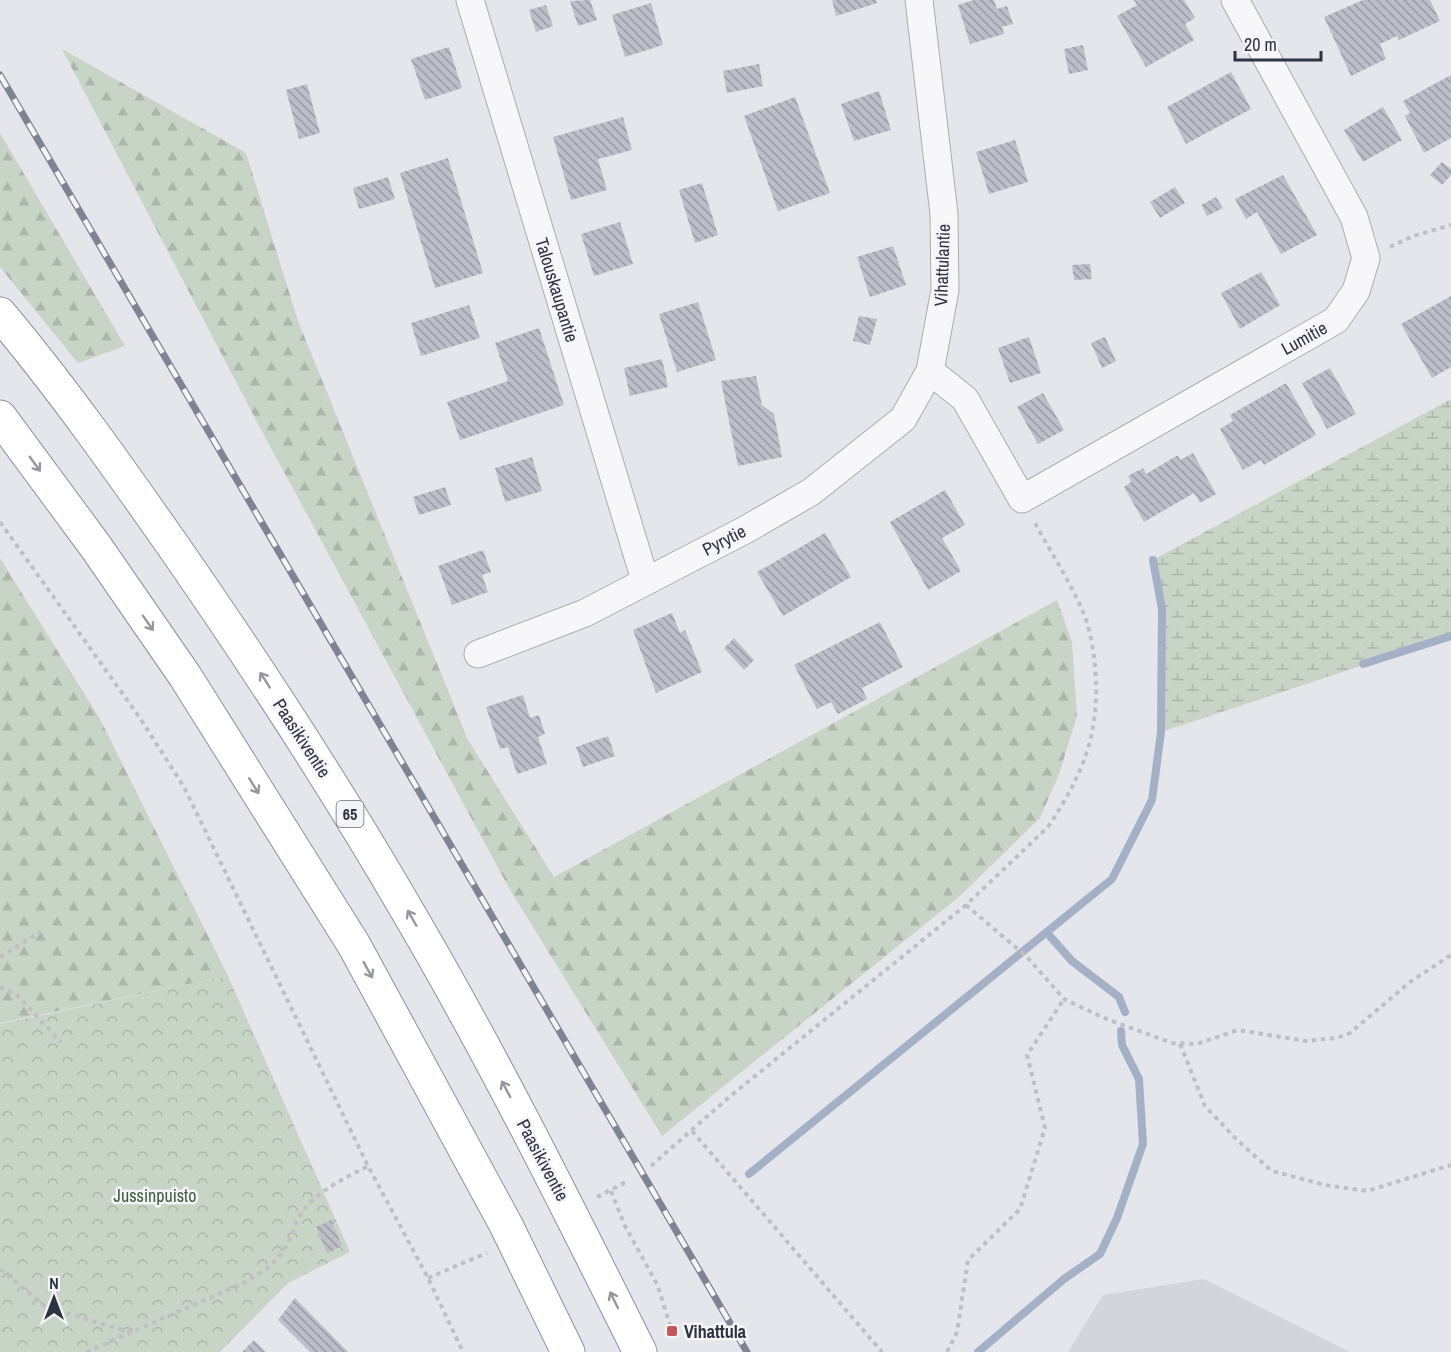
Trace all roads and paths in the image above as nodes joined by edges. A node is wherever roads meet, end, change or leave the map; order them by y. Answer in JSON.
{"nodes":[{"id":1,"x":470,"y":0,"type":"edge"},
{"id":2,"x":919,"y":0,"type":"edge"},
{"id":3,"x":1235,"y":0,"type":"edge"},
{"id":4,"x":1451,"y":225,"type":"edge"},
{"id":5,"x":1366,"y":258,"type":"junction"},
{"id":6,"x":0,"y":314,"type":"edge"},
{"id":7,"x":930,"y":370,"type":"junction"},
{"id":8,"x":0,"y":417,"type":"edge"},
{"id":9,"x":1022,"y":499,"type":"junction"},
{"id":10,"x":0,"y":522,"type":"edge"},
{"id":11,"x":645,"y":580,"type":"junction"},
{"id":12,"x":478,"y":654,"type":"dead end"},
{"id":13,"x":966,"y":905,"type":"junction"},
{"id":14,"x":40,"y":932,"type":"dead end"},
{"id":15,"x":1451,"y":955,"type":"edge"},
{"id":16,"x":0,"y":957,"type":"edge"},
{"id":17,"x":0,"y":987,"type":"edge"},
{"id":18,"x":1064,"y":999,"type":"junction"},
{"id":19,"x":61,"y":1042,"type":"dead end"},
{"id":20,"x":1180,"y":1044,"type":"junction"},
{"id":21,"x":692,"y":1131,"type":"junction"},
{"id":22,"x":1451,"y":1165,"type":"edge"},
{"id":23,"x":368,"y":1166,"type":"junction"},
{"id":24,"x":651,"y":1166,"type":"dead end"},
{"id":25,"x":628,"y":1181,"type":"dead end"},
{"id":26,"x":610,"y":1191,"type":"junction"},
{"id":27,"x":590,"y":1201,"type":"dead end"},
{"id":28,"x":493,"y":1250,"type":"dead end"},
{"id":29,"x":0,"y":1269,"type":"edge"},
{"id":30,"x":428,"y":1278,"type":"junction"},
{"id":31,"x":672,"y":1331,"type":"dead end"},
{"id":32,"x":130,"y":1332,"type":"junction"},
{"id":33,"x":86,"y":1352,"type":"edge"},
{"id":34,"x":463,"y":1352,"type":"edge"},
{"id":35,"x":568,"y":1352,"type":"edge"},
{"id":36,"x":639,"y":1352,"type":"edge"},
{"id":37,"x":882,"y":1352,"type":"edge"},
{"id":38,"x":947,"y":1352,"type":"edge"}],
"edges":[{"from":1,"to":11,"type":"street","name":"Talouskaupantie"},
{"from":2,"to":7,"type":"street","name":"Vihattulantie"},
{"from":3,"to":5,"type":"street"},
{"from":4,"to":5,"type":"path"},
{"from":5,"to":9,"type":"street","name":"Lumitie"},
{"from":36,"to":6,"type":"highway","name":"Paasikiventie","number":"65","one_way":true},
{"from":7,"to":9,"type":"street"},
{"from":7,"to":11,"type":"street","name":"Pyrytie"},
{"from":8,"to":35,"type":"highway","one_way":true},
{"from":9,"to":13,"type":"path"},
{"from":10,"to":23,"type":"path"},
{"from":11,"to":12,"type":"street","name":"Pyrytie"},
{"from":13,"to":18,"type":"path"},
{"from":13,"to":21,"type":"path"},
{"from":14,"to":16,"type":"path"},
{"from":15,"to":20,"type":"path"},
{"from":17,"to":19,"type":"path"},
{"from":18,"to":20,"type":"path"},
{"from":18,"to":38,"type":"path"},
{"from":20,"to":22,"type":"path"},
{"from":21,"to":24,"type":"path"},
{"from":21,"to":37,"type":"path"},
{"from":23,"to":30,"type":"path"},
{"from":23,"to":32,"type":"path"},
{"from":25,"to":26,"type":"path"},
{"from":26,"to":27,"type":"path"},
{"from":26,"to":31,"type":"path"},
{"from":28,"to":30,"type":"path"},
{"from":29,"to":32,"type":"path"},
{"from":30,"to":34,"type":"path"},
{"from":32,"to":33,"type":"path"}]}
